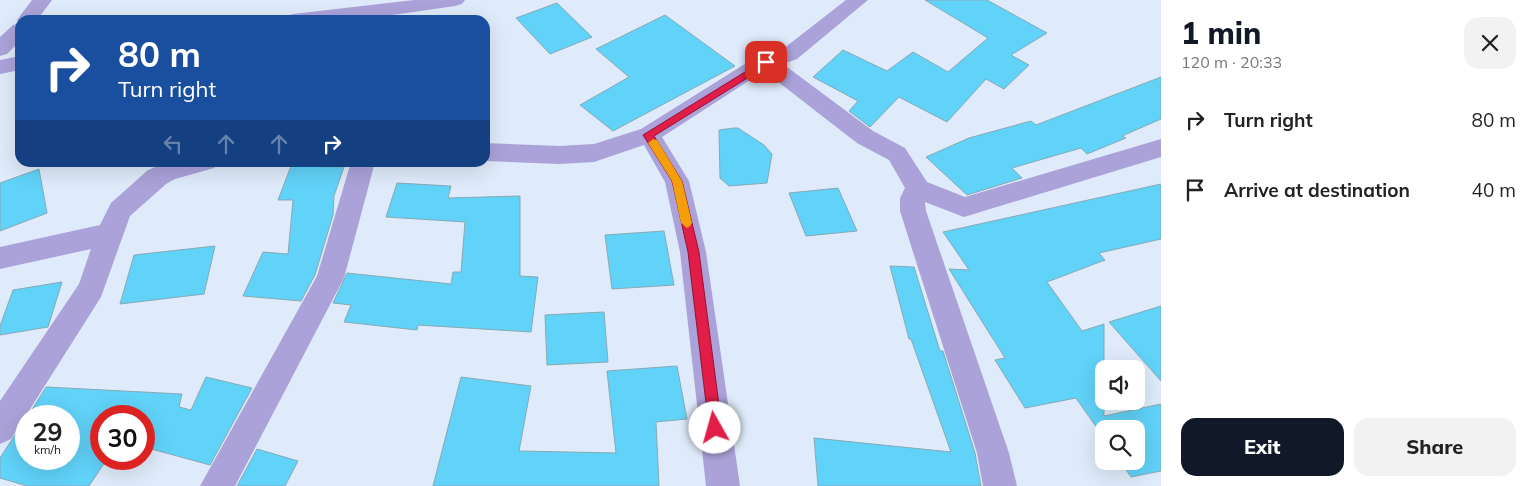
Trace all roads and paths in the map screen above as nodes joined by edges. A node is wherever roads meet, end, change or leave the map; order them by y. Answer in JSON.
{"nodes":[{"id":1,"x":42,"y":0,"type":"edge"},
{"id":2,"x":455,"y":0,"type":"edge"},
{"id":3,"x":858,"y":0,"type":"edge"},
{"id":4,"x":31,"y":15,"type":"edge"},
{"id":5,"x":351,"y":15,"type":"edge"},
{"id":6,"x":15,"y":34,"type":"edge"},
{"id":7,"x":0,"y":49,"type":"edge"},
{"id":8,"x":766,"y":62,"type":"junction"},
{"id":9,"x":15,"y":64,"type":"edge"},
{"id":10,"x":0,"y":67,"type":"edge"},
{"id":11,"x":648,"y":135,"type":"junction"},
{"id":12,"x":1161,"y":148,"type":"edge"},
{"id":13,"x":490,"y":152,"type":"edge"},
{"id":14,"x":185,"y":167,"type":"edge"},
{"id":15,"x":362,"y":167,"type":"edge"},
{"id":16,"x":918,"y":189,"type":"junction"},
{"id":17,"x":108,"y":234,"type":"junction"},
{"id":18,"x":0,"y":258,"type":"edge"},
{"id":19,"x":0,"y":428,"type":"edge"},
{"id":20,"x":217,"y":486,"type":"edge"},
{"id":21,"x":723,"y":486,"type":"edge"},
{"id":22,"x":1000,"y":486,"type":"edge"}],
"edges":[{"from":1,"to":4,"type":"street"},
{"from":2,"to":5,"type":"street"},
{"from":3,"to":8,"type":"street"},
{"from":6,"to":7,"type":"street"},
{"from":8,"to":11,"type":"street"},
{"from":8,"to":16,"type":"street"},
{"from":9,"to":10,"type":"street"},
{"from":11,"to":13,"type":"street"},
{"from":11,"to":21,"type":"street"},
{"from":12,"to":16,"type":"street"},
{"from":14,"to":17,"type":"street"},
{"from":15,"to":20,"type":"street"},
{"from":16,"to":22,"type":"street"},
{"from":17,"to":18,"type":"street"},
{"from":17,"to":19,"type":"street"}]}
